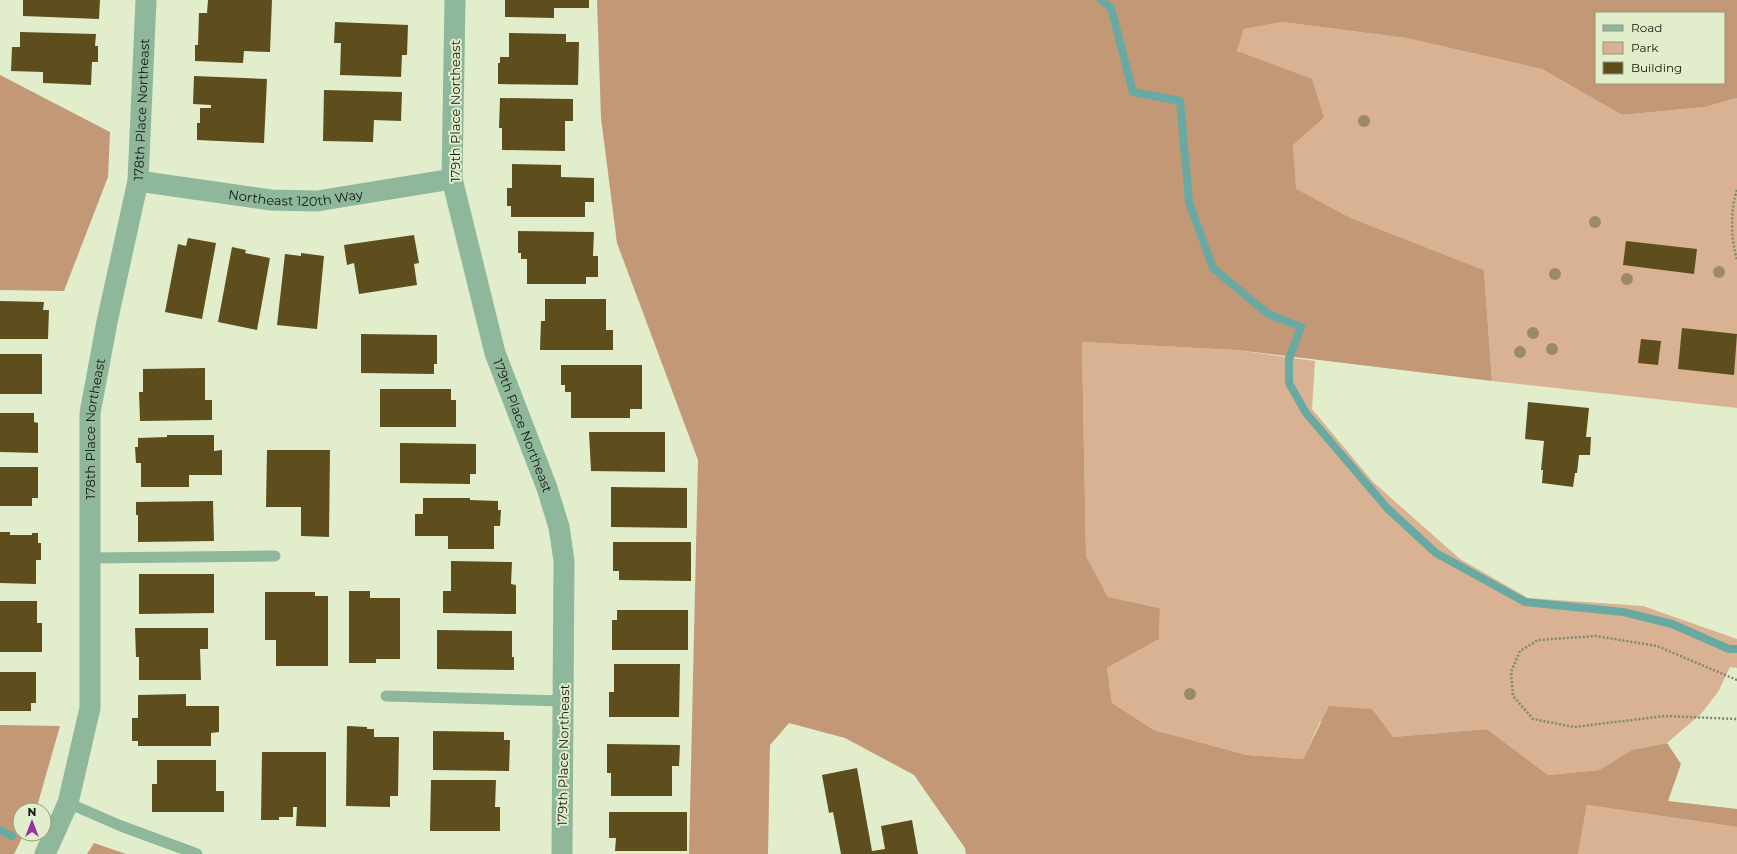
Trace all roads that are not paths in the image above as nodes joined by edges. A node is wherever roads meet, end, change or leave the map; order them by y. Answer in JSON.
{"nodes":[{"id":1,"x":146,"y":0,"type":"edge"},
{"id":2,"x":455,"y":0,"type":"edge"},
{"id":3,"x":452,"y":179,"type":"junction"},
{"id":4,"x":138,"y":181,"type":"junction"},
{"id":5,"x":275,"y":556,"type":"dead end"},
{"id":6,"x":90,"y":558,"type":"junction"},
{"id":7,"x":386,"y":696,"type":"dead end"},
{"id":8,"x":564,"y":701,"type":"junction"},
{"id":9,"x":68,"y":803,"type":"junction"},
{"id":10,"x":45,"y":854,"type":"edge"},
{"id":11,"x":197,"y":854,"type":"edge"},
{"id":12,"x":562,"y":854,"type":"edge"}],
"edges":[{"from":1,"to":4,"type":"street","name":"178th Place Northeast"},
{"from":2,"to":3,"type":"street","name":"179th Place Northeast"},
{"from":3,"to":4,"type":"street","name":"Northeast 120th Way"},
{"from":3,"to":8,"type":"street","name":"179th Place Northeast"},
{"from":4,"to":6,"type":"street","name":"178th Place Northeast"},
{"from":5,"to":6,"type":"lane"},
{"from":6,"to":9,"type":"street","name":"178th Place Northeast"},
{"from":7,"to":8,"type":"lane"},
{"from":8,"to":12,"type":"street","name":"179th Place Northeast"},
{"from":9,"to":10,"type":"street","name":"178th Place Northeast"},
{"from":9,"to":11,"type":"lane"}]}
